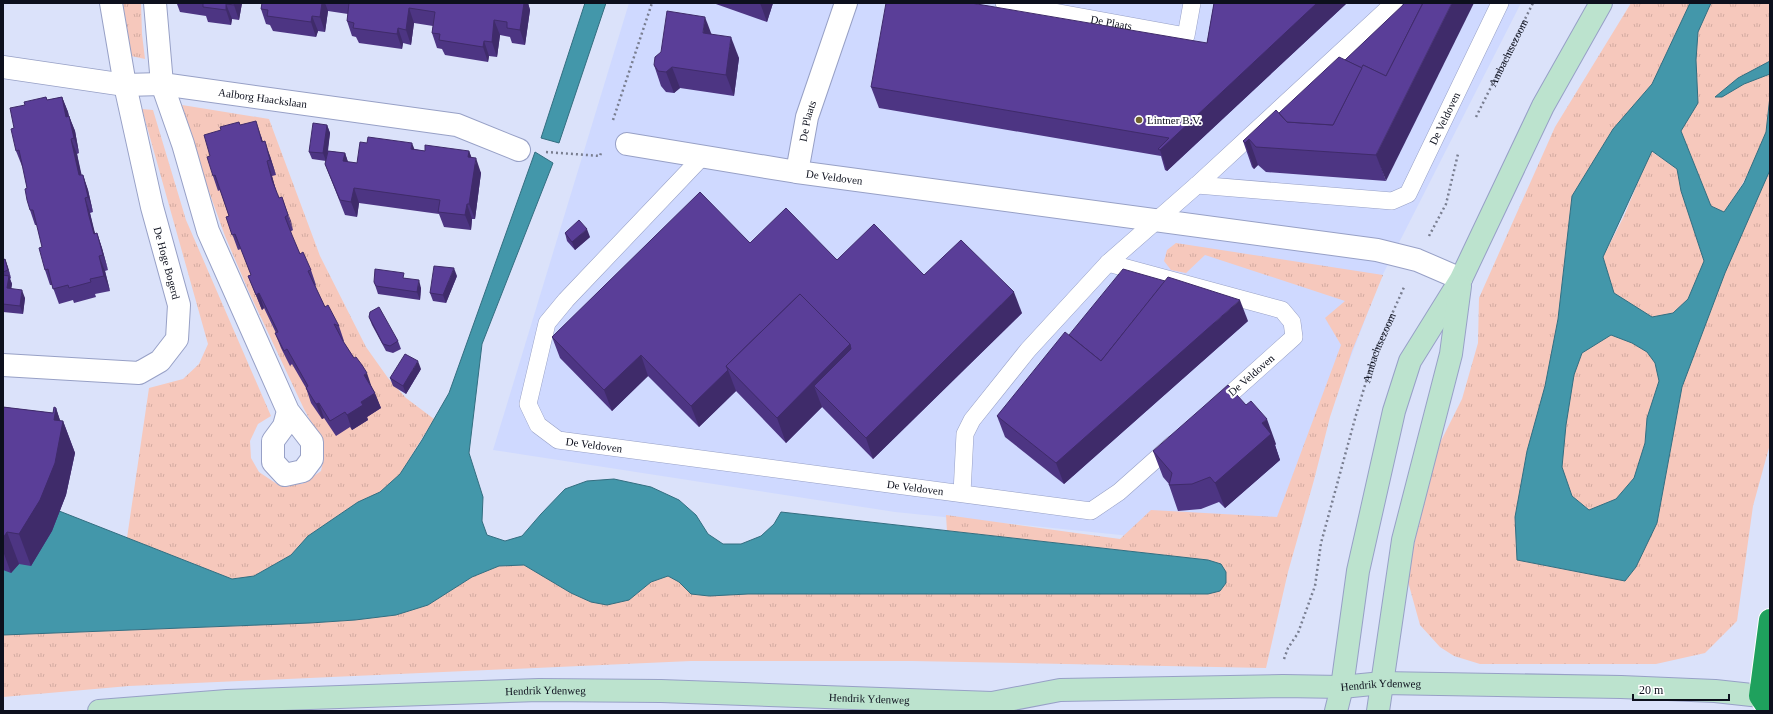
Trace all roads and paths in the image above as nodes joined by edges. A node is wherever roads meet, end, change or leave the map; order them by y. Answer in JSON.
{"nodes":[{"id":1,"x":111,"y":3,"type":"edge"},
{"id":2,"x":155,"y":3,"type":"edge"},
{"id":3,"x":652,"y":3,"type":"edge"},
{"id":4,"x":846,"y":3,"type":"edge"},
{"id":5,"x":1004,"y":3,"type":"edge"},
{"id":6,"x":1192,"y":3,"type":"edge"},
{"id":7,"x":1394,"y":3,"type":"edge"},
{"id":8,"x":1500,"y":3,"type":"edge"},
{"id":9,"x":1533,"y":3,"type":"edge"},
{"id":10,"x":1602,"y":3,"type":"edge"},
{"id":11,"x":3,"y":67,"type":"edge"},
{"id":12,"x":162,"y":84,"type":"junction"},
{"id":13,"x":125,"y":85,"type":"junction"},
{"id":14,"x":1475,"y":118,"type":"dead end"},
{"id":15,"x":611,"y":126,"type":"dead end"},
{"id":16,"x":627,"y":144,"type":"dead end"},
{"id":17,"x":519,"y":150,"type":"dead end"},
{"id":18,"x":602,"y":150,"type":"dead end"},
{"id":19,"x":1458,"y":152,"type":"dead end"},
{"id":20,"x":573,"y":154,"type":"dead end"},
{"id":21,"x":702,"y":158,"type":"junction"},
{"id":22,"x":797,"y":172,"type":"junction"},
{"id":23,"x":1197,"y":185,"type":"junction"},
{"id":24,"x":1157,"y":220,"type":"junction"},
{"id":25,"x":1417,"y":260,"type":"junction"},
{"id":26,"x":1108,"y":263,"type":"junction"},
{"id":27,"x":1461,"y":279,"type":"junction"},
{"id":28,"x":3,"y":365,"type":"edge"},
{"id":29,"x":288,"y":411,"type":"dead end"},
{"id":30,"x":1206,"y":415,"type":"edge"},
{"id":31,"x":1183,"y":435,"type":"edge"},
{"id":32,"x":962,"y":494,"type":"junction"},
{"id":33,"x":1770,"y":620,"type":"edge"},
{"id":34,"x":1382,"y":683,"type":"junction"},
{"id":35,"x":1283,"y":686,"type":"junction"},
{"id":36,"x":1342,"y":687,"type":"junction"},
{"id":37,"x":1767,"y":702,"type":"edge"},
{"id":38,"x":992,"y":703,"type":"junction"},
{"id":39,"x":99,"y":711,"type":"edge"},
{"id":40,"x":1016,"y":711,"type":"edge"},
{"id":41,"x":1336,"y":711,"type":"edge"},
{"id":42,"x":1378,"y":711,"type":"edge"}],
"edges":[{"from":1,"to":13,"type":"street","name":"De Hoge Bogerd"},
{"from":2,"to":12,"type":"street"},
{"from":3,"to":15,"type":"path"},
{"from":4,"to":22,"type":"street","name":"De Plaats"},
{"from":5,"to":6,"type":"lane","name":"De Plaats"},
{"from":7,"to":23,"type":"lane"},
{"from":8,"to":23,"type":"lane","name":"De Veldoven"},
{"from":9,"to":14,"type":"path","name":"Ambachtsezoom"},
{"from":10,"to":27,"type":"main road"},
{"from":11,"to":13,"type":"street","name":"Aalborg Haackslaan"},
{"from":12,"to":13,"type":"street","name":"Aalborg Haackslaan"},
{"from":12,"to":17,"type":"street","name":"Aalborg Haackslaan"},
{"from":12,"to":29,"type":"street"},
{"from":13,"to":28,"type":"street","name":"De Hoge Bogerd"},
{"from":16,"to":21,"type":"street","name":"De Veldoven"},
{"from":18,"to":20,"type":"path"},
{"from":19,"to":25,"type":"path","name":"Ambachtsezoom"},
{"from":21,"to":22,"type":"street","name":"De Veldoven"},
{"from":21,"to":32,"type":"lane","name":"De Veldoven"},
{"from":22,"to":24,"type":"street","name":"De Veldoven"},
{"from":23,"to":24,"type":"lane"},
{"from":24,"to":25,"type":"street","name":"De Veldoven"},
{"from":24,"to":26,"type":"lane"},
{"from":25,"to":27,"type":"street","name":"De Veldoven"},
{"from":25,"to":35,"type":"path","name":"Ambachtsezoom"},
{"from":26,"to":30,"type":"lane","name":"De Veldoven"},
{"from":26,"to":32,"type":"lane"},
{"from":27,"to":34,"type":"main road"},
{"from":27,"to":36,"type":"main road"},
{"from":31,"to":32,"type":"lane","name":"De Veldoven"},
{"from":33,"to":37,"type":"highway"},
{"from":34,"to":36,"type":"main road","name":"Hendrik Ydenweg"},
{"from":34,"to":37,"type":"main road","name":"Hendrik Ydenweg"},
{"from":34,"to":42,"type":"main road"},
{"from":35,"to":36,"type":"main road","name":"Hendrik Ydenweg"},
{"from":35,"to":38,"type":"main road","name":"Hendrik Ydenweg"},
{"from":36,"to":41,"type":"main road"},
{"from":38,"to":39,"type":"main road","name":"Hendrik Ydenweg"},
{"from":38,"to":40,"type":"main road","name":"Hendrik Ydenweg"}]}
